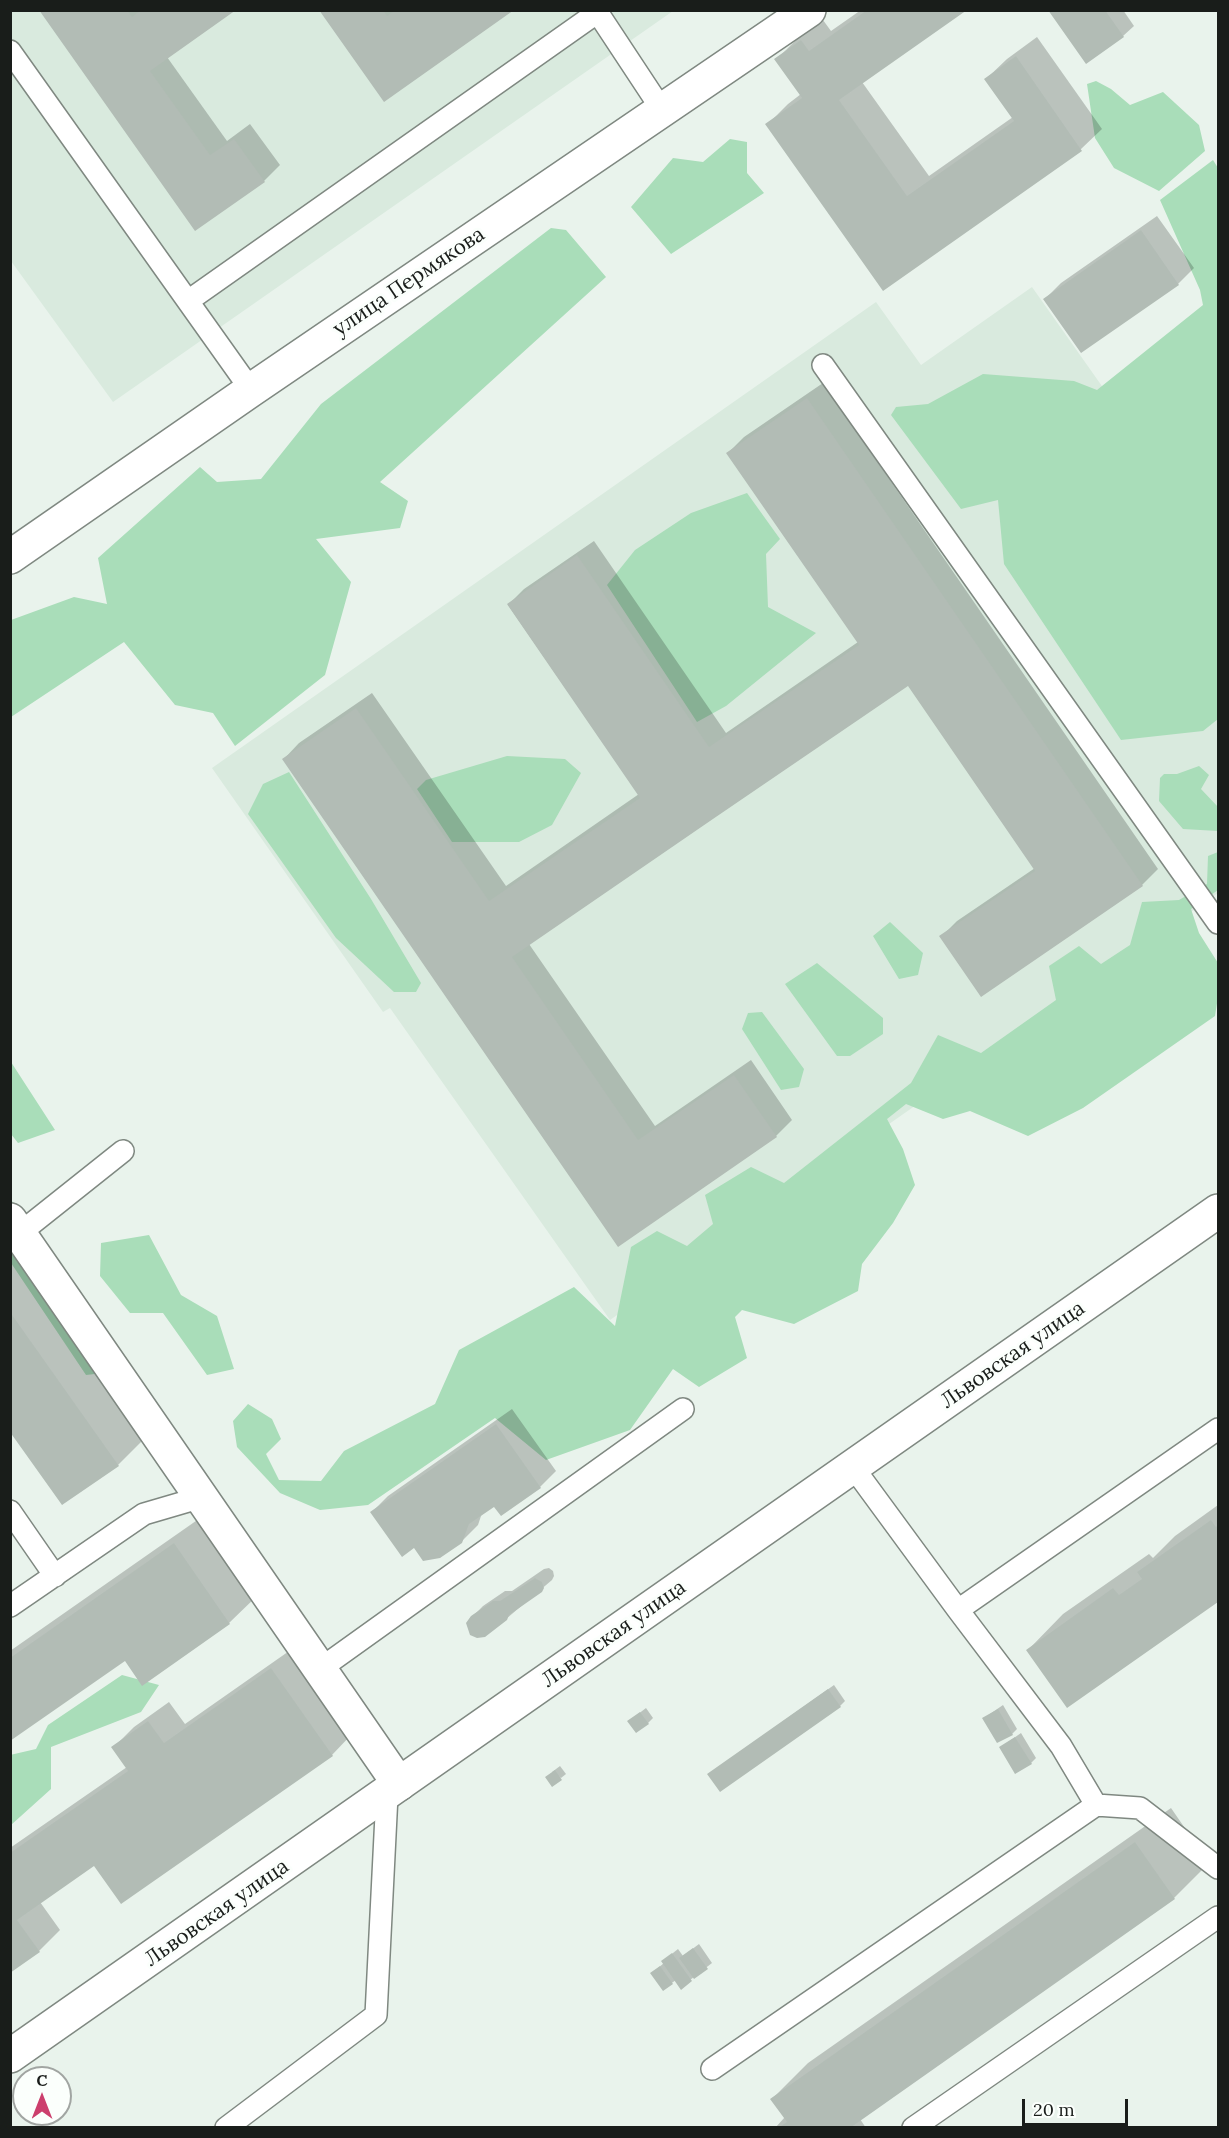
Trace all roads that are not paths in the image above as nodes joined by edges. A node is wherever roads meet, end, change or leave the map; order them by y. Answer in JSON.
{"nodes":[{"id":1,"x":809,"y":10,"type":"edge"},
{"id":2,"x":597,"y":11,"type":"edge"},
{"id":3,"x":10,"y":51,"type":"edge"},
{"id":4,"x":662,"y":110,"type":"junction"},
{"id":5,"x":188,"y":302,"type":"junction"},
{"id":6,"x":823,"y":365,"type":"dead end"},
{"id":7,"x":251,"y":390,"type":"junction"},
{"id":8,"x":10,"y":557,"type":"edge"},
{"id":9,"x":1218,"y":923,"type":"edge"},
{"id":10,"x":123,"y":1150,"type":"dead end"},
{"id":11,"x":1218,"y":1211,"type":"edge"},
{"id":12,"x":15,"y":1226,"type":"edge"},
{"id":13,"x":683,"y":1409,"type":"dead end"},
{"id":14,"x":1218,"y":1429,"type":"edge"},
{"id":15,"x":853,"y":1467,"type":"junction"},
{"id":16,"x":202,"y":1497,"type":"junction"},
{"id":17,"x":10,"y":1511,"type":"edge"},
{"id":18,"x":55,"y":1576,"type":"junction"},
{"id":19,"x":10,"y":1606,"type":"edge"},
{"id":20,"x":958,"y":1610,"type":"junction"},
{"id":21,"x":320,"y":1669,"type":"junction"},
{"id":22,"x":393,"y":1789,"type":"junction"},
{"id":23,"x":1096,"y":1805,"type":"junction"},
{"id":24,"x":1218,"y":1868,"type":"edge"},
{"id":25,"x":1218,"y":1917,"type":"edge"},
{"id":26,"x":10,"y":2056,"type":"edge"},
{"id":27,"x":712,"y":2069,"type":"dead end"},
{"id":28,"x":226,"y":2127,"type":"edge"},
{"id":29,"x":913,"y":2127,"type":"edge"}],
"edges":[{"from":1,"to":4,"type":"street","name":"улица Пермякова"},
{"from":2,"to":4,"type":"lane"},
{"from":2,"to":5,"type":"lane"},
{"from":3,"to":5,"type":"lane"},
{"from":4,"to":7,"type":"street","name":"улица Пермякова"},
{"from":5,"to":7,"type":"lane"},
{"from":6,"to":9,"type":"lane"},
{"from":7,"to":8,"type":"street","name":"улица Пермякова"},
{"from":10,"to":12,"type":"lane"},
{"from":11,"to":15,"type":"street","name":"Львовская улица"},
{"from":12,"to":16,"type":"street"},
{"from":13,"to":21,"type":"lane"},
{"from":14,"to":20,"type":"lane"},
{"from":15,"to":20,"type":"lane"},
{"from":15,"to":22,"type":"street","name":"Львовская улица"},
{"from":16,"to":18,"type":"lane"},
{"from":16,"to":21,"type":"street"},
{"from":17,"to":18,"type":"lane"},
{"from":18,"to":19,"type":"lane"},
{"from":20,"to":23,"type":"lane"},
{"from":21,"to":22,"type":"street"},
{"from":22,"to":26,"type":"street","name":"Львовская улица"},
{"from":22,"to":28,"type":"lane"},
{"from":23,"to":24,"type":"lane"},
{"from":23,"to":27,"type":"lane"},
{"from":25,"to":29,"type":"lane"}]}
